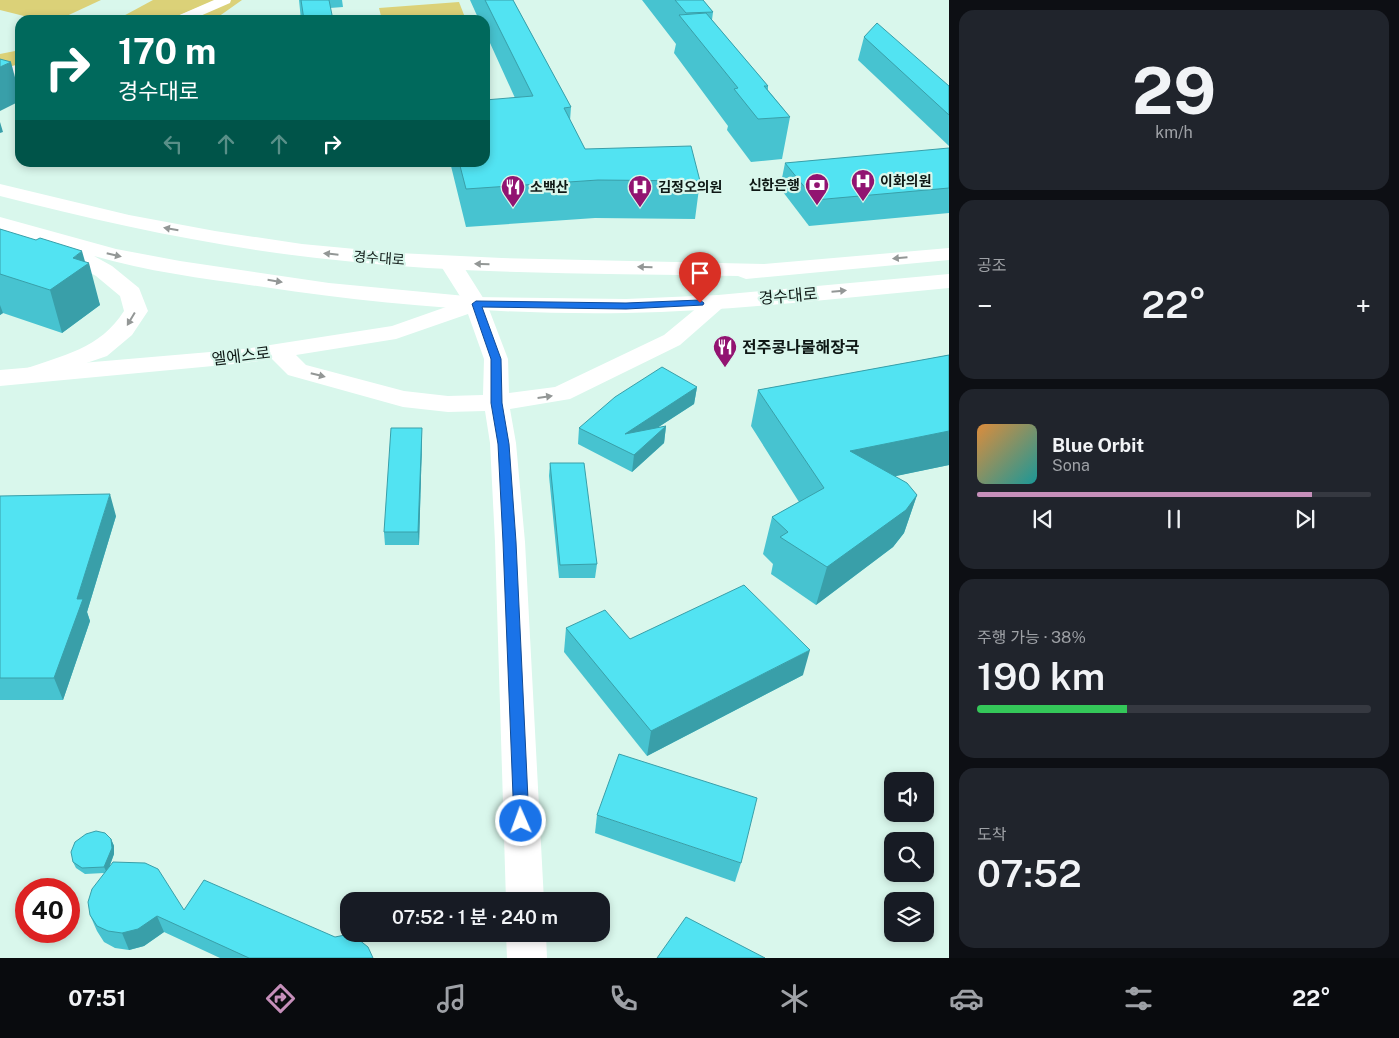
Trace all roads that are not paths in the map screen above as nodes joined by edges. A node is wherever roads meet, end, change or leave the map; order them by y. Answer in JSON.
{"nodes":[{"id":1,"x":225,"y":0,"type":"edge"},
{"id":2,"x":191,"y":15,"type":"edge"},
{"id":3,"x":15,"y":70,"type":"edge"},
{"id":4,"x":0,"y":74,"type":"edge"},
{"id":5,"x":0,"y":190,"type":"edge"},
{"id":6,"x":0,"y":223,"type":"edge"},
{"id":7,"x":40,"y":236,"type":"junction"},
{"id":8,"x":949,"y":254,"type":"edge"},
{"id":9,"x":450,"y":263,"type":"junction"},
{"id":10,"x":763,"y":270,"type":"junction"},
{"id":11,"x":949,"y":280,"type":"edge"},
{"id":12,"x":718,"y":302,"type":"junction"},
{"id":13,"x":476,"y":304,"type":"junction"},
{"id":14,"x":278,"y":351,"type":"junction"},
{"id":15,"x":31,"y":375,"type":"junction"},
{"id":16,"x":0,"y":378,"type":"edge"},
{"id":17,"x":496,"y":403,"type":"junction"},
{"id":18,"x":525,"y":892,"type":"edge"},
{"id":19,"x":526,"y":942,"type":"edge"},
{"id":20,"x":527,"y":958,"type":"edge"}],
"edges":[{"from":1,"to":2,"type":"street"},
{"from":3,"to":4,"type":"street"},
{"from":9,"to":5,"type":"main road","name":"경수대로","one_way":true},
{"from":6,"to":7,"type":"main road","name":"경수대로"},
{"from":7,"to":13,"type":"main road","name":"경수대로","one_way":true},
{"from":7,"to":15,"type":"main road","one_way":true},
{"from":8,"to":10,"type":"main road","name":"경수대로","one_way":true},
{"from":10,"to":9,"type":"main road","name":"경수대로","one_way":true},
{"from":9,"to":13,"type":"main road"},
{"from":10,"to":13,"type":"main road","name":"경수대로"},
{"from":12,"to":11,"type":"main road","name":"경수대로","one_way":true},
{"from":12,"to":13,"type":"main road","name":"경수대로"},
{"from":17,"to":12,"type":"main road","one_way":true},
{"from":13,"to":14,"type":"main road","name":"엘에스로"},
{"from":13,"to":17,"type":"main road"},
{"from":14,"to":15,"type":"main road","name":"엘에스로"},
{"from":14,"to":17,"type":"main road","one_way":true},
{"from":15,"to":16,"type":"main road","name":"엘에스로"},
{"from":17,"to":18,"type":"main road"},
{"from":19,"to":20,"type":"main road"}]}
